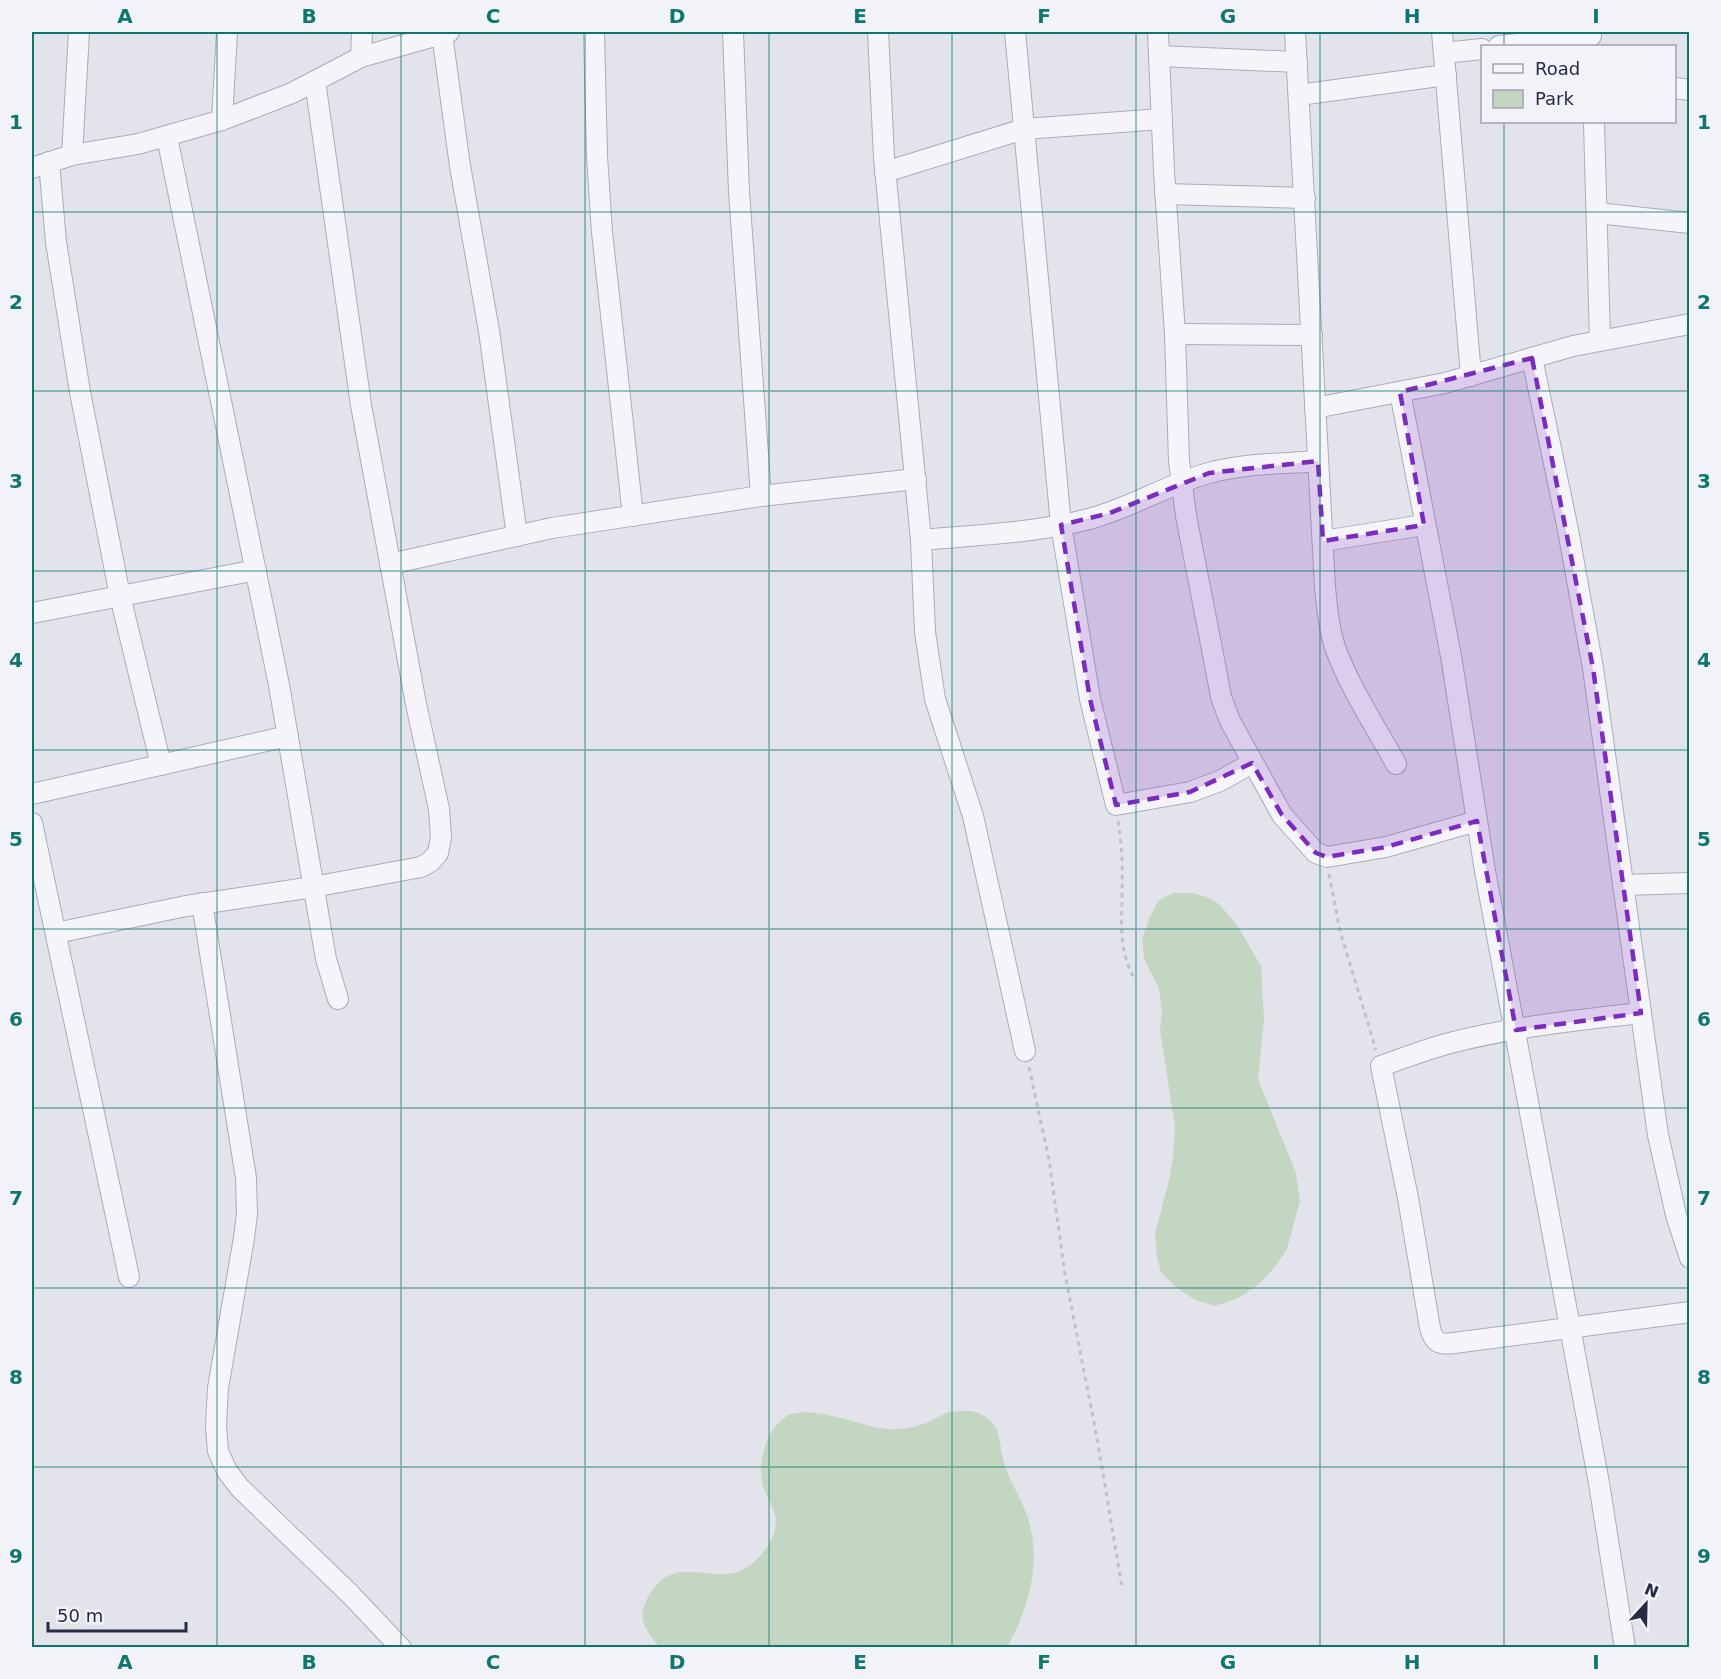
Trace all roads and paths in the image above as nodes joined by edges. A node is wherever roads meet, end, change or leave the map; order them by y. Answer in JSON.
{"nodes":[{"id":1,"x":78,"y":32,"type":"edge"},
{"id":2,"x":227,"y":32,"type":"edge"},
{"id":3,"x":362,"y":32,"type":"edge"},
{"id":4,"x":594,"y":32,"type":"edge"},
{"id":5,"x":733,"y":32,"type":"edge"},
{"id":6,"x":878,"y":32,"type":"edge"},
{"id":7,"x":1016,"y":32,"type":"edge"},
{"id":8,"x":1158,"y":32,"type":"edge"},
{"id":9,"x":1296,"y":32,"type":"edge"},
{"id":10,"x":1442,"y":32,"type":"edge"},
{"id":11,"x":446,"y":33,"type":"edge"},
{"id":12,"x":1591,"y":38,"type":"edge"},
{"id":13,"x":1510,"y":45,"type":"edge"},
{"id":14,"x":1481,"y":48,"type":"edge"},
{"id":15,"x":1444,"y":53,"type":"junction"},
{"id":16,"x":1159,"y":56,"type":"junction"},
{"id":17,"x":361,"y":57,"type":"junction"},
{"id":18,"x":1297,"y":62,"type":"junction"},
{"id":19,"x":1446,"y":75,"type":"junction"},
{"id":20,"x":315,"y":81,"type":"junction"},
{"id":21,"x":1299,"y":95,"type":"junction"},
{"id":22,"x":1162,"y":119,"type":"junction"},
{"id":23,"x":222,"y":120,"type":"junction"},
{"id":24,"x":1594,"y":123,"type":"edge"},
{"id":25,"x":1024,"y":129,"type":"junction"},
{"id":26,"x":167,"y":137,"type":"junction"},
{"id":27,"x":72,"y":155,"type":"junction"},
{"id":28,"x":40,"y":165,"type":"edge"},
{"id":29,"x":885,"y":171,"type":"junction"},
{"id":30,"x":1165,"y":194,"type":"junction"},
{"id":31,"x":1305,"y":198,"type":"junction"},
{"id":32,"x":1597,"y":213,"type":"junction"},
{"id":33,"x":1689,"y":223,"type":"edge"},
{"id":34,"x":1689,"y":324,"type":"edge"},
{"id":35,"x":1175,"y":334,"type":"junction"},
{"id":36,"x":1312,"y":335,"type":"junction"},
{"id":37,"x":1600,"y":340,"type":"junction"},
{"id":38,"x":1532,"y":358,"type":"junction"},
{"id":39,"x":1471,"y":376,"type":"junction"},
{"id":40,"x":1400,"y":393,"type":"junction"},
{"id":41,"x":1315,"y":408,"type":"junction"},
{"id":42,"x":1318,"y":461,"type":"junction"},
{"id":43,"x":916,"y":479,"type":"junction"},
{"id":44,"x":1182,"y":482,"type":"junction"},
{"id":45,"x":761,"y":496,"type":"junction"},
{"id":46,"x":633,"y":516,"type":"junction"},
{"id":47,"x":1061,"y":525,"type":"junction"},
{"id":48,"x":1424,"y":525,"type":"junction"},
{"id":49,"x":517,"y":536,"type":"junction"},
{"id":50,"x":921,"y":540,"type":"junction"},
{"id":51,"x":1323,"y":541,"type":"junction"},
{"id":52,"x":390,"y":564,"type":"junction"},
{"id":53,"x":256,"y":570,"type":"junction"},
{"id":54,"x":120,"y":596,"type":"junction"},
{"id":55,"x":32,"y":613,"type":"edge"},
{"id":56,"x":288,"y":736,"type":"junction"},
{"id":57,"x":1252,"y":763,"type":"junction"},
{"id":58,"x":1396,"y":764,"type":"dead end"},
{"id":59,"x":161,"y":765,"type":"junction"},
{"id":60,"x":32,"y":794,"type":"edge"},
{"id":61,"x":1116,"y":805,"type":"junction"},
{"id":62,"x":1477,"y":821,"type":"junction"},
{"id":63,"x":32,"y":824,"type":"edge"},
{"id":64,"x":1327,"y":857,"type":"junction"},
{"id":65,"x":1689,"y":883,"type":"edge"},
{"id":66,"x":1623,"y":885,"type":"junction"},
{"id":67,"x":313,"y":887,"type":"junction"},
{"id":68,"x":202,"y":903,"type":"junction"},
{"id":69,"x":56,"y":933,"type":"junction"},
{"id":70,"x":1134,"y":978,"type":"dead end"},
{"id":71,"x":338,"y":999,"type":"dead end"},
{"id":72,"x":1641,"y":1012,"type":"junction"},
{"id":73,"x":1516,"y":1030,"type":"junction"},
{"id":74,"x":1025,"y":1051,"type":"joint"},
{"id":75,"x":1381,"y":1066,"type":"junction"},
{"id":76,"x":1689,"y":1258,"type":"edge"},
{"id":77,"x":129,"y":1277,"type":"dead end"},
{"id":78,"x":1689,"y":1312,"type":"edge"},
{"id":79,"x":1571,"y":1328,"type":"junction"},
{"id":80,"x":1122,"y":1587,"type":"dead end"},
{"id":81,"x":401,"y":1647,"type":"edge"},
{"id":82,"x":1625,"y":1647,"type":"edge"}],
"edges":[{"from":1,"to":27,"type":"street"},
{"from":2,"to":23,"type":"street"},
{"from":3,"to":17,"type":"street"},
{"from":4,"to":46,"type":"street"},
{"from":5,"to":45,"type":"street"},
{"from":6,"to":29,"type":"street"},
{"from":7,"to":25,"type":"street"},
{"from":8,"to":16,"type":"street"},
{"from":9,"to":18,"type":"street"},
{"from":10,"to":15,"type":"street"},
{"from":11,"to":17,"type":"street"},
{"from":11,"to":49,"type":"street"},
{"from":12,"to":13,"type":"street"},
{"from":14,"to":15,"type":"street"},
{"from":15,"to":19,"type":"street"},
{"from":16,"to":18,"type":"street"},
{"from":16,"to":22,"type":"street"},
{"from":17,"to":20,"type":"street"},
{"from":18,"to":21,"type":"street"},
{"from":19,"to":21,"type":"street"},
{"from":19,"to":39,"type":"street"},
{"from":20,"to":23,"type":"street"},
{"from":20,"to":52,"type":"street"},
{"from":21,"to":31,"type":"street"},
{"from":22,"to":25,"type":"street"},
{"from":22,"to":30,"type":"street"},
{"from":23,"to":26,"type":"street"},
{"from":24,"to":32,"type":"street"},
{"from":25,"to":29,"type":"street"},
{"from":25,"to":47,"type":"street"},
{"from":26,"to":27,"type":"street"},
{"from":26,"to":53,"type":"street"},
{"from":27,"to":28,"type":"street"},
{"from":28,"to":54,"type":"street"},
{"from":29,"to":43,"type":"street"},
{"from":30,"to":31,"type":"street"},
{"from":30,"to":35,"type":"street"},
{"from":31,"to":36,"type":"street"},
{"from":32,"to":33,"type":"street"},
{"from":32,"to":37,"type":"street"},
{"from":34,"to":37,"type":"street"},
{"from":35,"to":36,"type":"street"},
{"from":35,"to":44,"type":"street"},
{"from":36,"to":41,"type":"street"},
{"from":37,"to":38,"type":"street"},
{"from":38,"to":39,"type":"street"},
{"from":38,"to":66,"type":"street"},
{"from":39,"to":40,"type":"street"},
{"from":40,"to":41,"type":"street"},
{"from":40,"to":48,"type":"street"},
{"from":41,"to":42,"type":"street"},
{"from":42,"to":44,"type":"street"},
{"from":42,"to":51,"type":"street"},
{"from":43,"to":45,"type":"street"},
{"from":43,"to":50,"type":"street"},
{"from":44,"to":47,"type":"street"},
{"from":44,"to":57,"type":"street"},
{"from":45,"to":46,"type":"street"},
{"from":46,"to":49,"type":"street"},
{"from":47,"to":50,"type":"street"},
{"from":47,"to":61,"type":"street"},
{"from":48,"to":51,"type":"street"},
{"from":48,"to":62,"type":"street"},
{"from":49,"to":52,"type":"street"},
{"from":50,"to":74,"type":"street"},
{"from":51,"to":58,"type":"street"},
{"from":52,"to":67,"type":"street"},
{"from":53,"to":54,"type":"street"},
{"from":53,"to":56,"type":"street"},
{"from":54,"to":55,"type":"street"},
{"from":54,"to":59,"type":"street"},
{"from":56,"to":59,"type":"street"},
{"from":56,"to":67,"type":"street"},
{"from":57,"to":61,"type":"street"},
{"from":57,"to":64,"type":"street"},
{"from":59,"to":60,"type":"street"},
{"from":61,"to":70,"type":"path"},
{"from":62,"to":64,"type":"street"},
{"from":62,"to":73,"type":"street"},
{"from":63,"to":69,"type":"street"},
{"from":64,"to":75,"type":"path"},
{"from":65,"to":66,"type":"street"},
{"from":66,"to":72,"type":"street"},
{"from":67,"to":68,"type":"street"},
{"from":67,"to":71,"type":"street"},
{"from":68,"to":69,"type":"street"},
{"from":68,"to":81,"type":"street"},
{"from":69,"to":77,"type":"street"},
{"from":72,"to":73,"type":"street"},
{"from":72,"to":76,"type":"street"},
{"from":73,"to":75,"type":"street"},
{"from":73,"to":79,"type":"street"},
{"from":74,"to":80,"type":"path"},
{"from":75,"to":79,"type":"street"},
{"from":78,"to":79,"type":"street"},
{"from":79,"to":82,"type":"street"}]}
